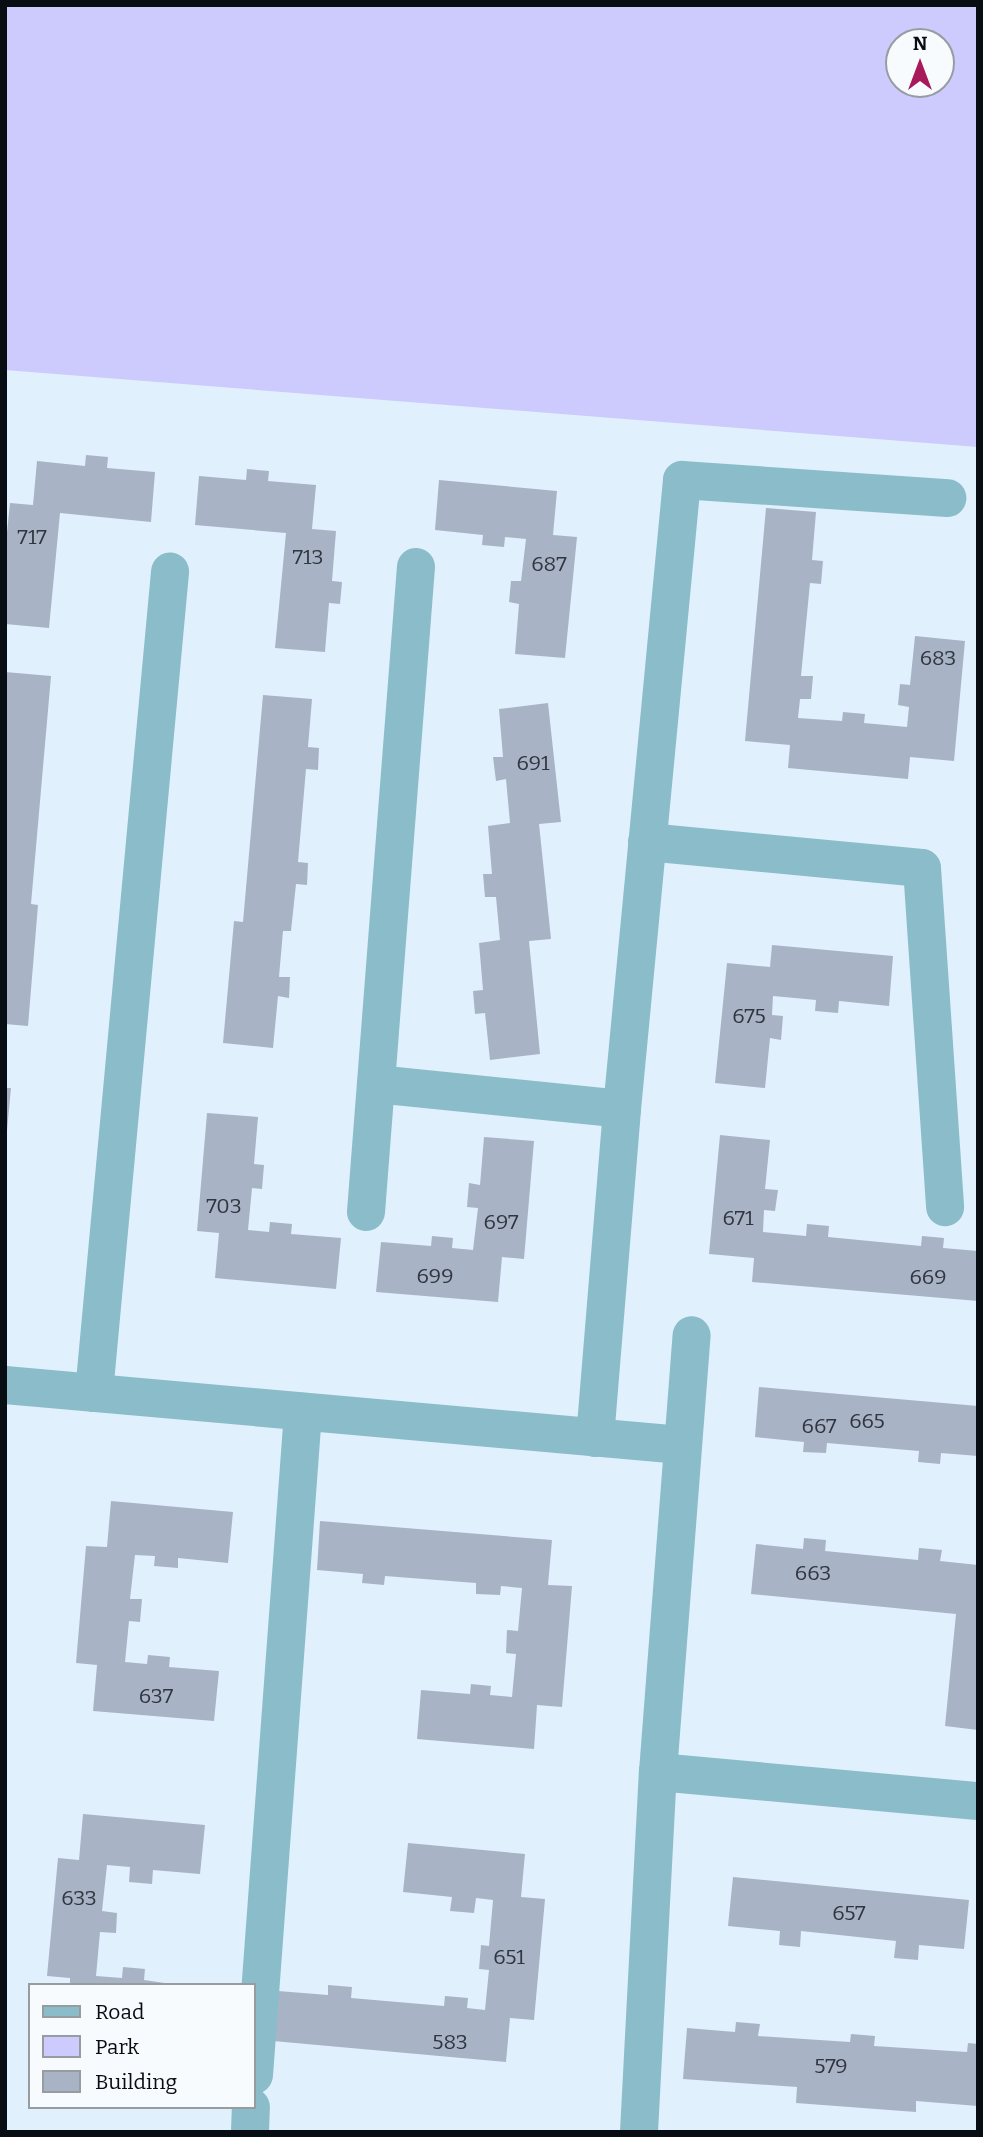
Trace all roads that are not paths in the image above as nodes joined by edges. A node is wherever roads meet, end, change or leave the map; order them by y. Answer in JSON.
{"nodes":[{"id":1,"x":947,"y":498,"type":"dead end"},
{"id":2,"x":416,"y":567,"type":"dead end"},
{"id":3,"x":170,"y":572,"type":"dead end"},
{"id":4,"x":647,"y":842,"type":"junction"},
{"id":5,"x":376,"y":1084,"type":"junction"},
{"id":6,"x":622,"y":1109,"type":"junction"},
{"id":7,"x":945,"y":1207,"type":"dead end"},
{"id":8,"x":366,"y":1212,"type":"dead end"},
{"id":9,"x":692,"y":1335,"type":"dead end"},
{"id":10,"x":5,"y":1385,"type":"edge"},
{"id":11,"x":94,"y":1393,"type":"junction"},
{"id":12,"x":303,"y":1412,"type":"junction"},
{"id":13,"x":595,"y":1438,"type":"junction"},
{"id":14,"x":681,"y":1445,"type":"junction"},
{"id":15,"x":659,"y":1772,"type":"junction"},
{"id":16,"x":978,"y":1801,"type":"edge"},
{"id":17,"x":256,"y":2048,"type":"edge"},
{"id":18,"x":251,"y":2109,"type":"edge"},
{"id":19,"x":250,"y":2132,"type":"edge"},
{"id":20,"x":639,"y":2132,"type":"edge"}],
"edges":[{"from":1,"to":4,"type":"street"},
{"from":2,"to":5,"type":"street"},
{"from":3,"to":11,"type":"street"},
{"from":4,"to":6,"type":"street"},
{"from":4,"to":7,"type":"street"},
{"from":5,"to":6,"type":"street"},
{"from":5,"to":8,"type":"street"},
{"from":6,"to":13,"type":"street"},
{"from":9,"to":14,"type":"street"},
{"from":10,"to":11,"type":"street"},
{"from":11,"to":12,"type":"street"},
{"from":12,"to":13,"type":"street"},
{"from":12,"to":17,"type":"street"},
{"from":13,"to":14,"type":"street"},
{"from":14,"to":15,"type":"street"},
{"from":15,"to":16,"type":"street"},
{"from":15,"to":20,"type":"street"},
{"from":18,"to":19,"type":"street"}]}
